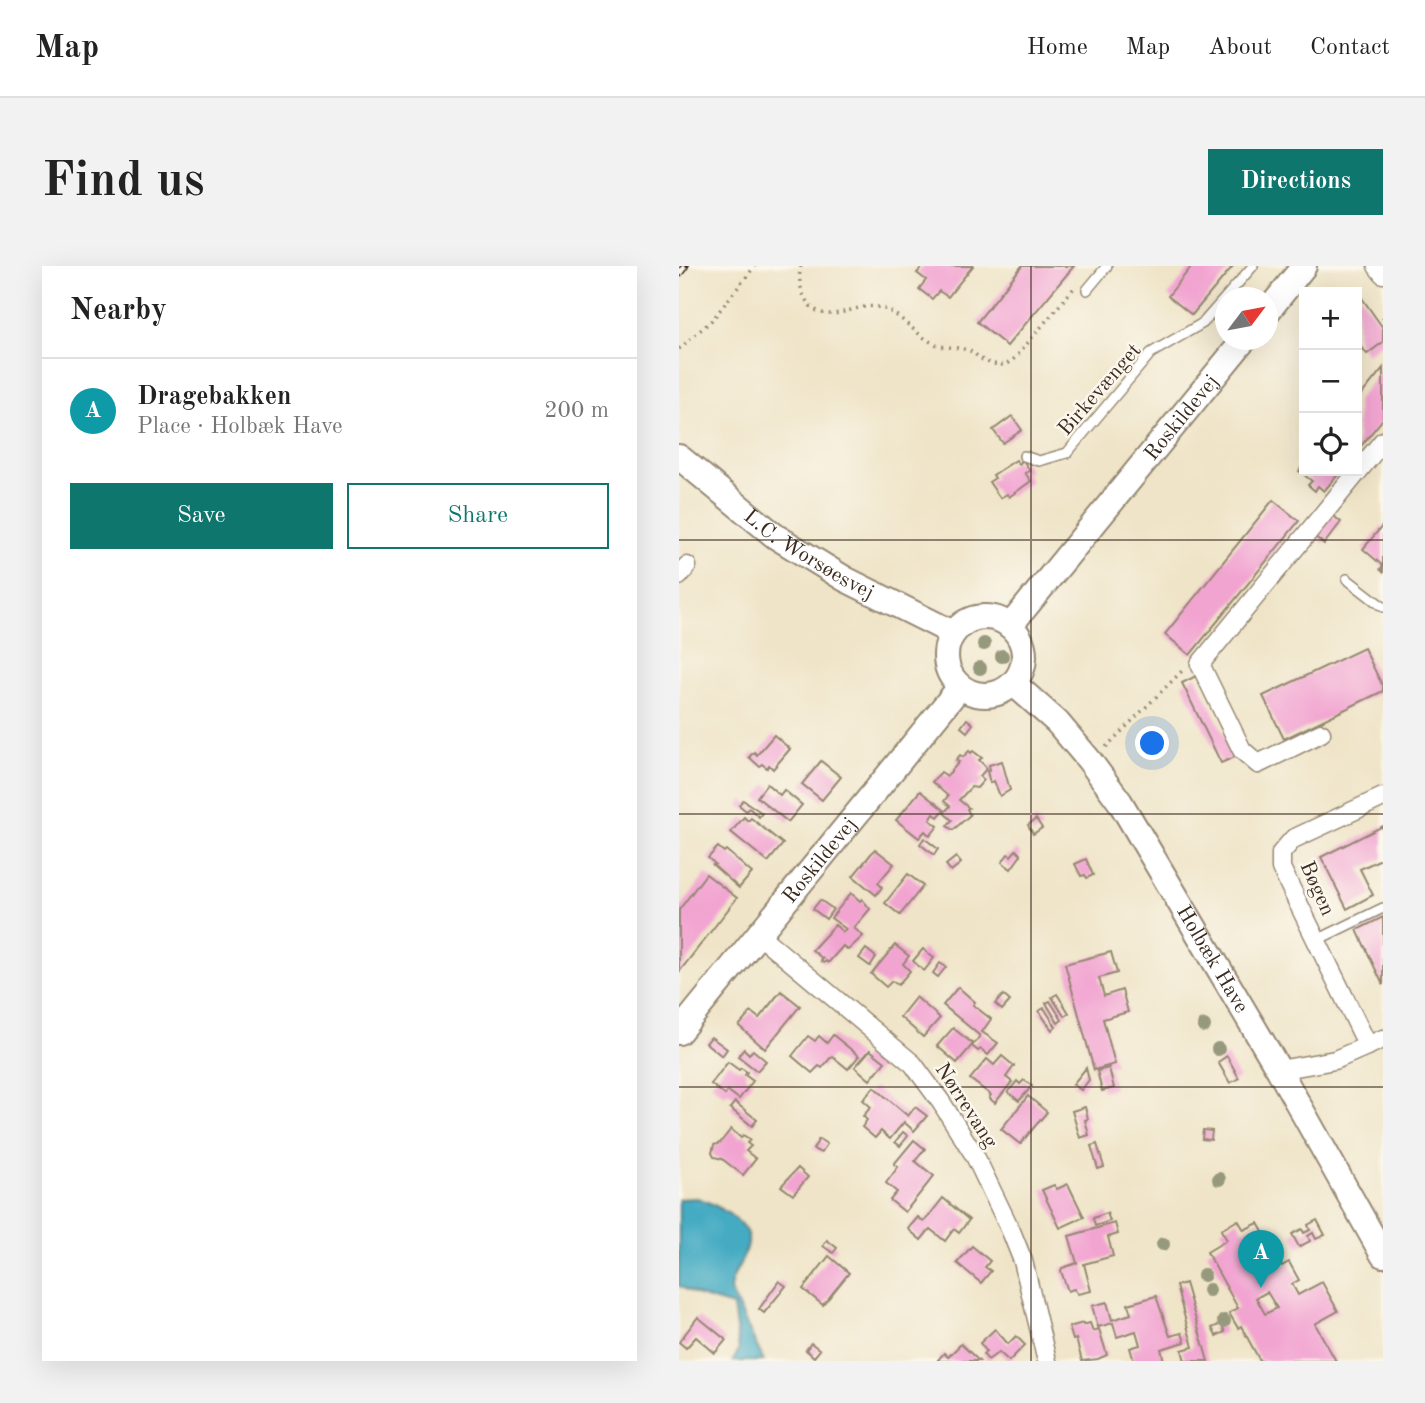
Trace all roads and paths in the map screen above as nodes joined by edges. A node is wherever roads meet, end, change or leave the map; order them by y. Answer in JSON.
{"nodes":[{"id":1,"x":755,"y":266,"type":"edge"},
{"id":2,"x":801,"y":266,"type":"edge"},
{"id":3,"x":1107,"y":266,"type":"edge"},
{"id":4,"x":1253,"y":266,"type":"edge"},
{"id":5,"x":1304,"y":266,"type":"edge"},
{"id":6,"x":1377,"y":266,"type":"edge"},
{"id":7,"x":1383,"y":274,"type":"edge"},
{"id":8,"x":1087,"y":290,"type":"joint"},
{"id":9,"x":1278,"y":298,"type":"edge"},
{"id":10,"x":679,"y":349,"type":"edge"},
{"id":11,"x":1236,"y":350,"type":"edge"},
{"id":12,"x":1383,"y":441,"type":"edge"},
{"id":13,"x":1024,"y":456,"type":"dead end"},
{"id":14,"x":679,"y":457,"type":"edge"},
{"id":15,"x":1347,"y":579,"type":"dead end"},
{"id":16,"x":1383,"y":607,"type":"edge"},
{"id":17,"x":1010,"y":626,"type":"junction"},
{"id":18,"x":953,"y":633,"type":"junction"},
{"id":19,"x":1200,"y":664,"type":"junction"},
{"id":20,"x":1013,"y":683,"type":"junction"},
{"id":21,"x":960,"y":687,"type":"junction"},
{"id":22,"x":1321,"y":733,"type":"dead end"},
{"id":23,"x":1089,"y":760,"type":"junction"},
{"id":24,"x":1383,"y":797,"type":"edge"},
{"id":25,"x":1383,"y":908,"type":"edge"},
{"id":26,"x":759,"y":935,"type":"junction"},
{"id":27,"x":1317,"y":940,"type":"junction"},
{"id":28,"x":679,"y":1032,"type":"edge"},
{"id":29,"x":1376,"y":1043,"type":"edge"},
{"id":30,"x":1279,"y":1070,"type":"junction"},
{"id":31,"x":1383,"y":1255,"type":"edge"},
{"id":32,"x":1047,"y":1361,"type":"edge"}],
"edges":[{"from":1,"to":10,"type":"path"},
{"from":2,"to":8,"type":"path"},
{"from":3,"to":8,"type":"lane"},
{"from":4,"to":13,"type":"lane","name":"Birkevænget"},
{"from":5,"to":9,"type":"street"},
{"from":6,"to":7,"type":"street"},
{"from":11,"to":17,"type":"street","name":"Roskildevej"},
{"from":12,"to":19,"type":"street"},
{"from":14,"to":18,"type":"street","name":"L.C. Worsøesvej"},
{"from":15,"to":16,"type":"lane"},
{"from":17,"to":18,"type":"street"},
{"from":17,"to":20,"type":"street"},
{"from":18,"to":21,"type":"street"},
{"from":19,"to":22,"type":"street"},
{"from":19,"to":23,"type":"path"},
{"from":20,"to":21,"type":"street"},
{"from":20,"to":23,"type":"street","name":"Holbæk Have"},
{"from":21,"to":26,"type":"street","name":"Roskildevej"},
{"from":23,"to":30,"type":"street","name":"Holbæk Have"},
{"from":24,"to":27,"type":"street","name":"Bøgen"},
{"from":25,"to":27,"type":"lane"},
{"from":26,"to":28,"type":"street","name":"Roskildevej"},
{"from":26,"to":32,"type":"street","name":"Nørrevang"},
{"from":27,"to":29,"type":"street","name":"Bøgen"},
{"from":29,"to":30,"type":"street","name":"Bøgen"},
{"from":30,"to":31,"type":"street","name":"Holbæk Have"}]}
